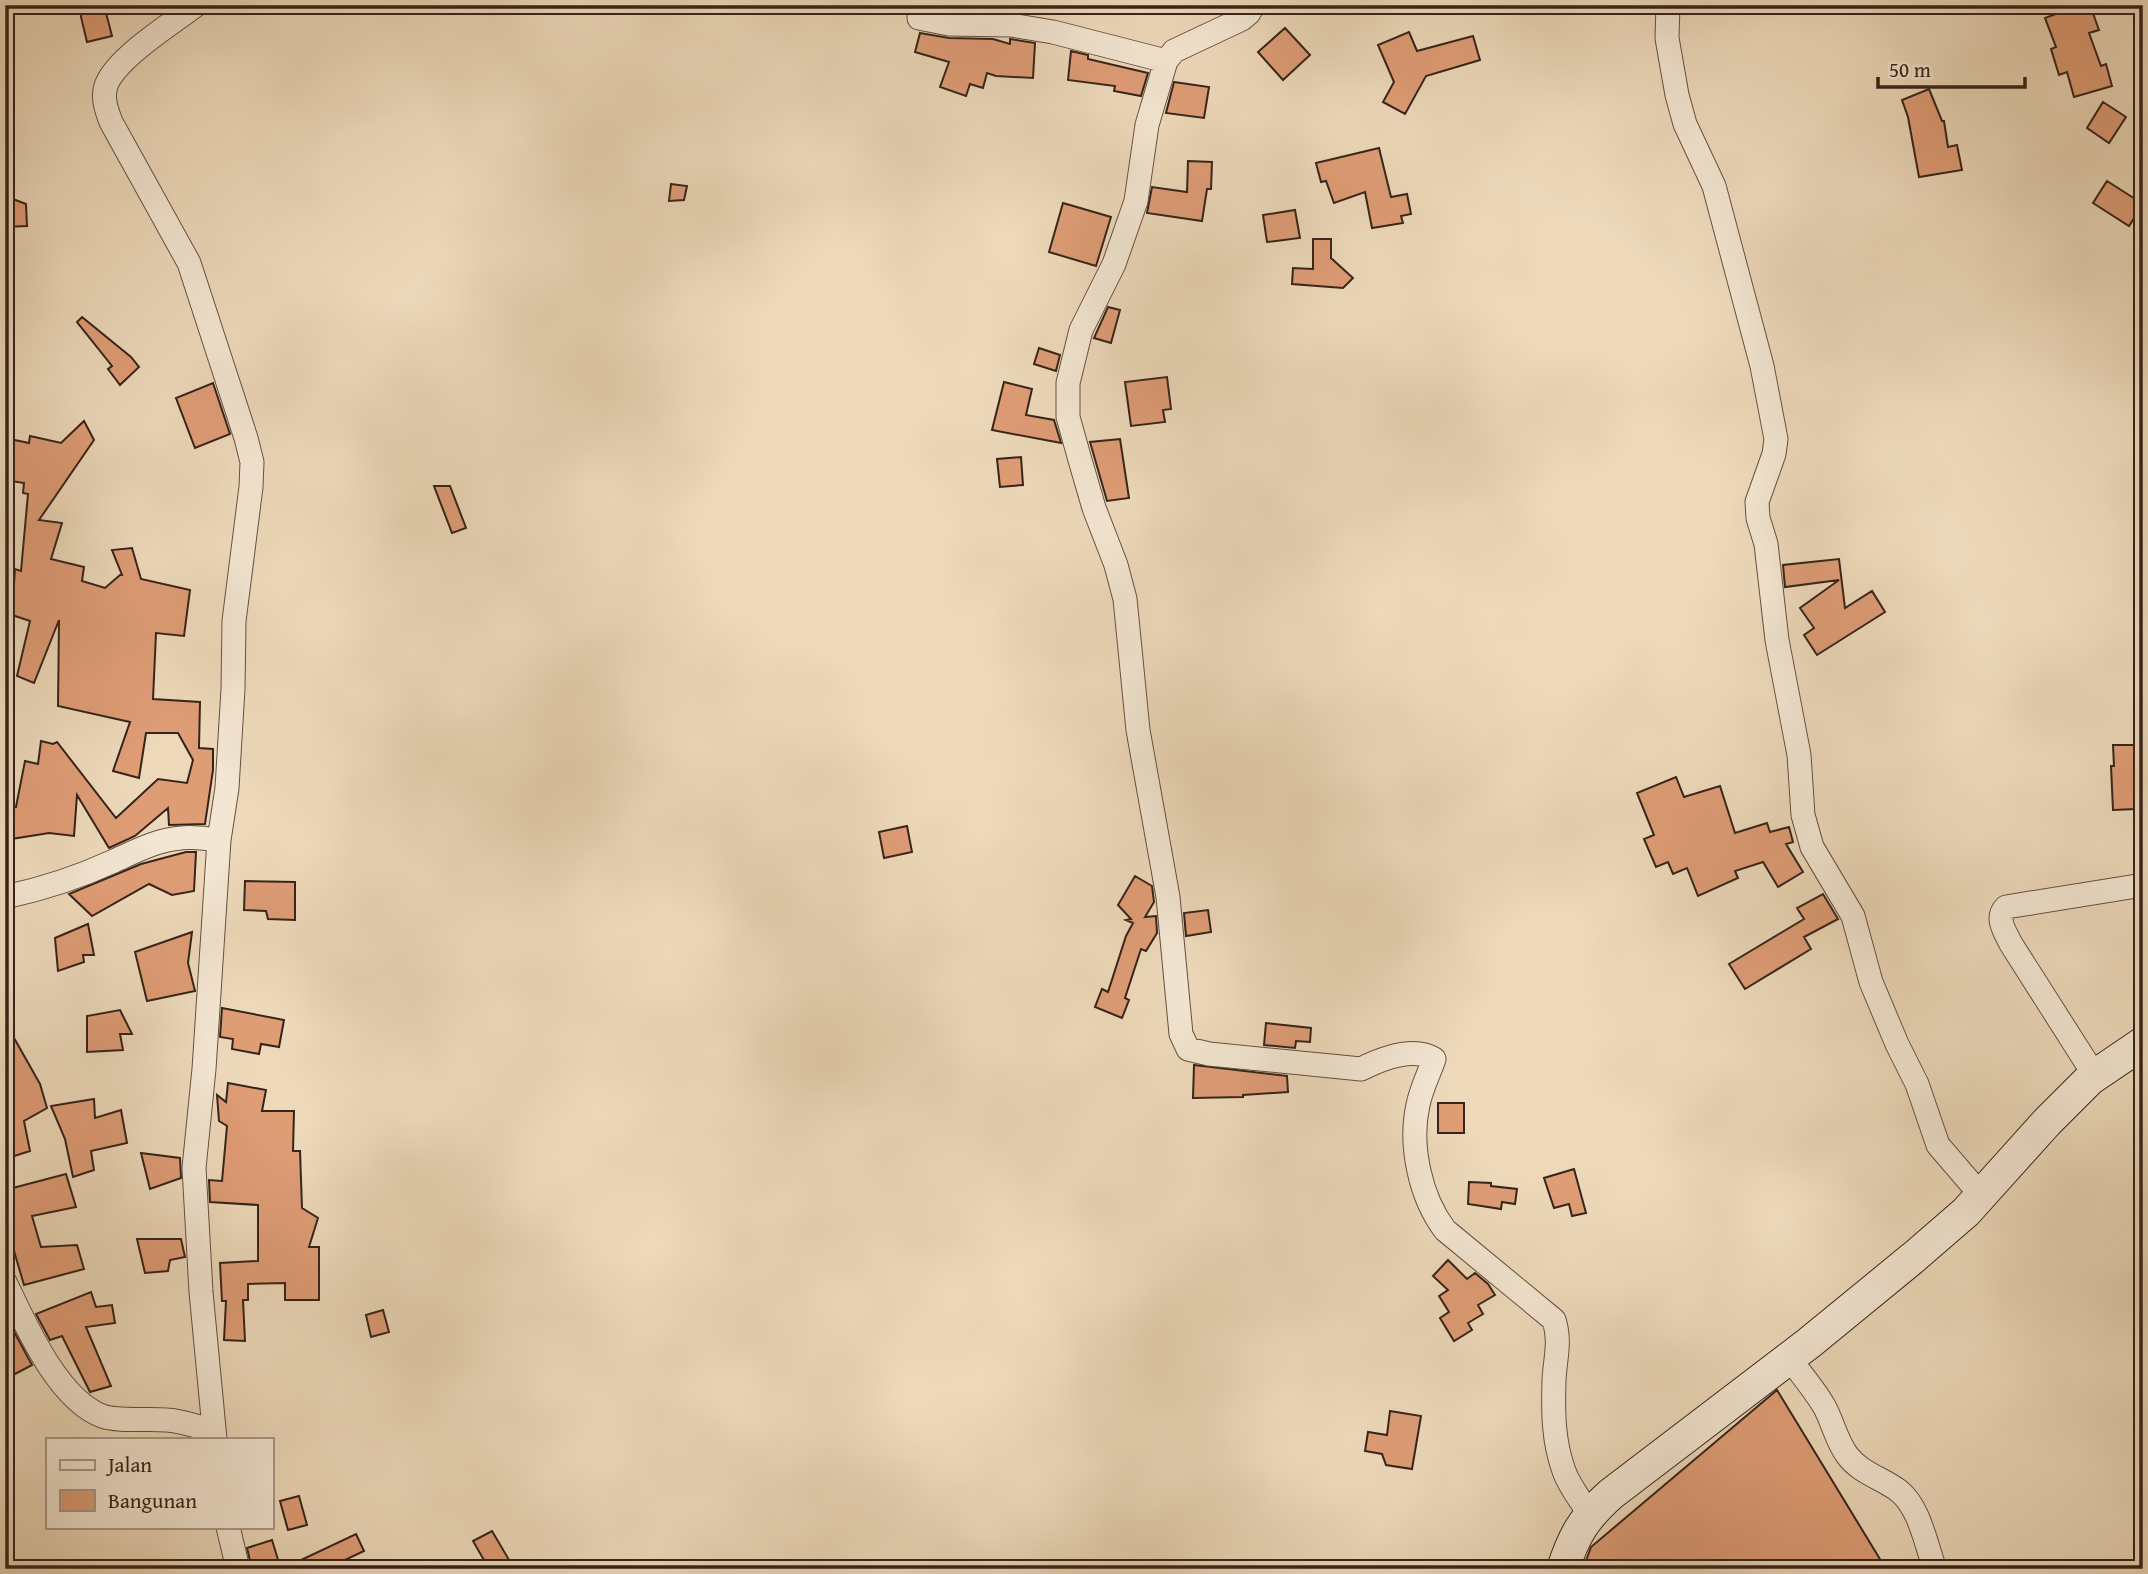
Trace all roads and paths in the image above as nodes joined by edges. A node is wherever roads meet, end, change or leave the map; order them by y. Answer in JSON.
{"nodes":[{"id":1,"x":196,"y":5,"type":"edge"},
{"id":2,"x":1254,"y":5,"type":"edge"},
{"id":3,"x":1668,"y":5,"type":"edge"},
{"id":4,"x":919,"y":18,"type":"dead end"},
{"id":5,"x":1166,"y":61,"type":"junction"},
{"id":6,"x":219,"y":840,"type":"junction"},
{"id":7,"x":2143,"y":885,"type":"edge"},
{"id":8,"x":5,"y":897,"type":"edge"},
{"id":9,"x":2143,"y":1044,"type":"edge"},
{"id":10,"x":2095,"y":1076,"type":"junction"},
{"id":11,"x":1980,"y":1194,"type":"junction"},
{"id":12,"x":5,"y":1282,"type":"edge"},
{"id":13,"x":1789,"y":1358,"type":"junction"},
{"id":14,"x":215,"y":1435,"type":"edge"},
{"id":15,"x":1589,"y":1514,"type":"junction"},
{"id":16,"x":228,"y":1528,"type":"edge"},
{"id":17,"x":237,"y":1569,"type":"edge"},
{"id":18,"x":1563,"y":1569,"type":"edge"},
{"id":19,"x":1935,"y":1569,"type":"edge"}],
"edges":[{"from":1,"to":6,"type":"street"},
{"from":2,"to":5,"type":"street"},
{"from":3,"to":11,"type":"street"},
{"from":4,"to":5,"type":"street"},
{"from":5,"to":15,"type":"street"},
{"from":6,"to":8,"type":"street"},
{"from":6,"to":14,"type":"street"},
{"from":7,"to":10,"type":"street"},
{"from":9,"to":10,"type":"street"},
{"from":10,"to":11,"type":"street"},
{"from":11,"to":13,"type":"street"},
{"from":12,"to":14,"type":"street"},
{"from":13,"to":15,"type":"street"},
{"from":13,"to":19,"type":"street"},
{"from":15,"to":18,"type":"street"},
{"from":16,"to":17,"type":"street"}]}
